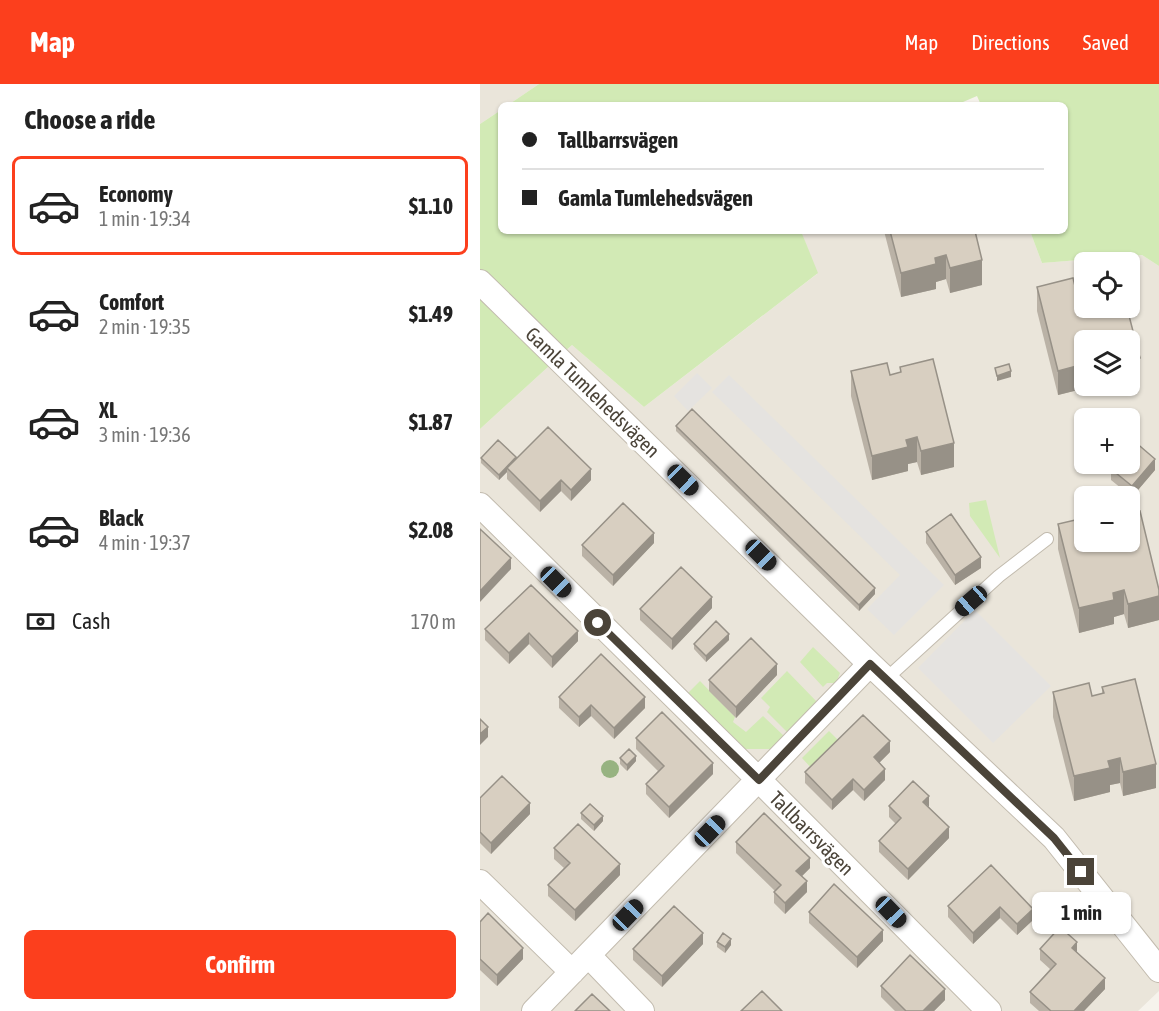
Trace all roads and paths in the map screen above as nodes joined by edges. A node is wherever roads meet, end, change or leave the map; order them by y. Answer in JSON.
{"nodes":[{"id":1,"x":480,"y":282,"type":"edge"},
{"id":2,"x":480,"y":505,"type":"edge"},
{"id":3,"x":1047,"y":539,"type":"dead end"},
{"id":4,"x":878,"y":671,"type":"junction"},
{"id":5,"x":759,"y":780,"type":"junction"},
{"id":6,"x":480,"y":882,"type":"edge"},
{"id":7,"x":581,"y":964,"type":"junction"},
{"id":8,"x":1159,"y":970,"type":"edge"},
{"id":9,"x":534,"y":1011,"type":"edge"},
{"id":10,"x":642,"y":1011,"type":"edge"},
{"id":11,"x":989,"y":1011,"type":"edge"}],
"edges":[{"from":1,"to":4,"type":"street","name":"Gamla Tumlehedsvägen"},
{"from":2,"to":5,"type":"street","name":"Tallbarrsvägen"},
{"from":3,"to":4,"type":"lane"},
{"from":4,"to":5,"type":"street"},
{"from":4,"to":8,"type":"street","name":"Gamla Tumlehedsvägen"},
{"from":5,"to":7,"type":"street"},
{"from":5,"to":11,"type":"street","name":"Tallbarrsvägen"},
{"from":6,"to":7,"type":"street"},
{"from":7,"to":9,"type":"street"},
{"from":7,"to":10,"type":"street"}]}
